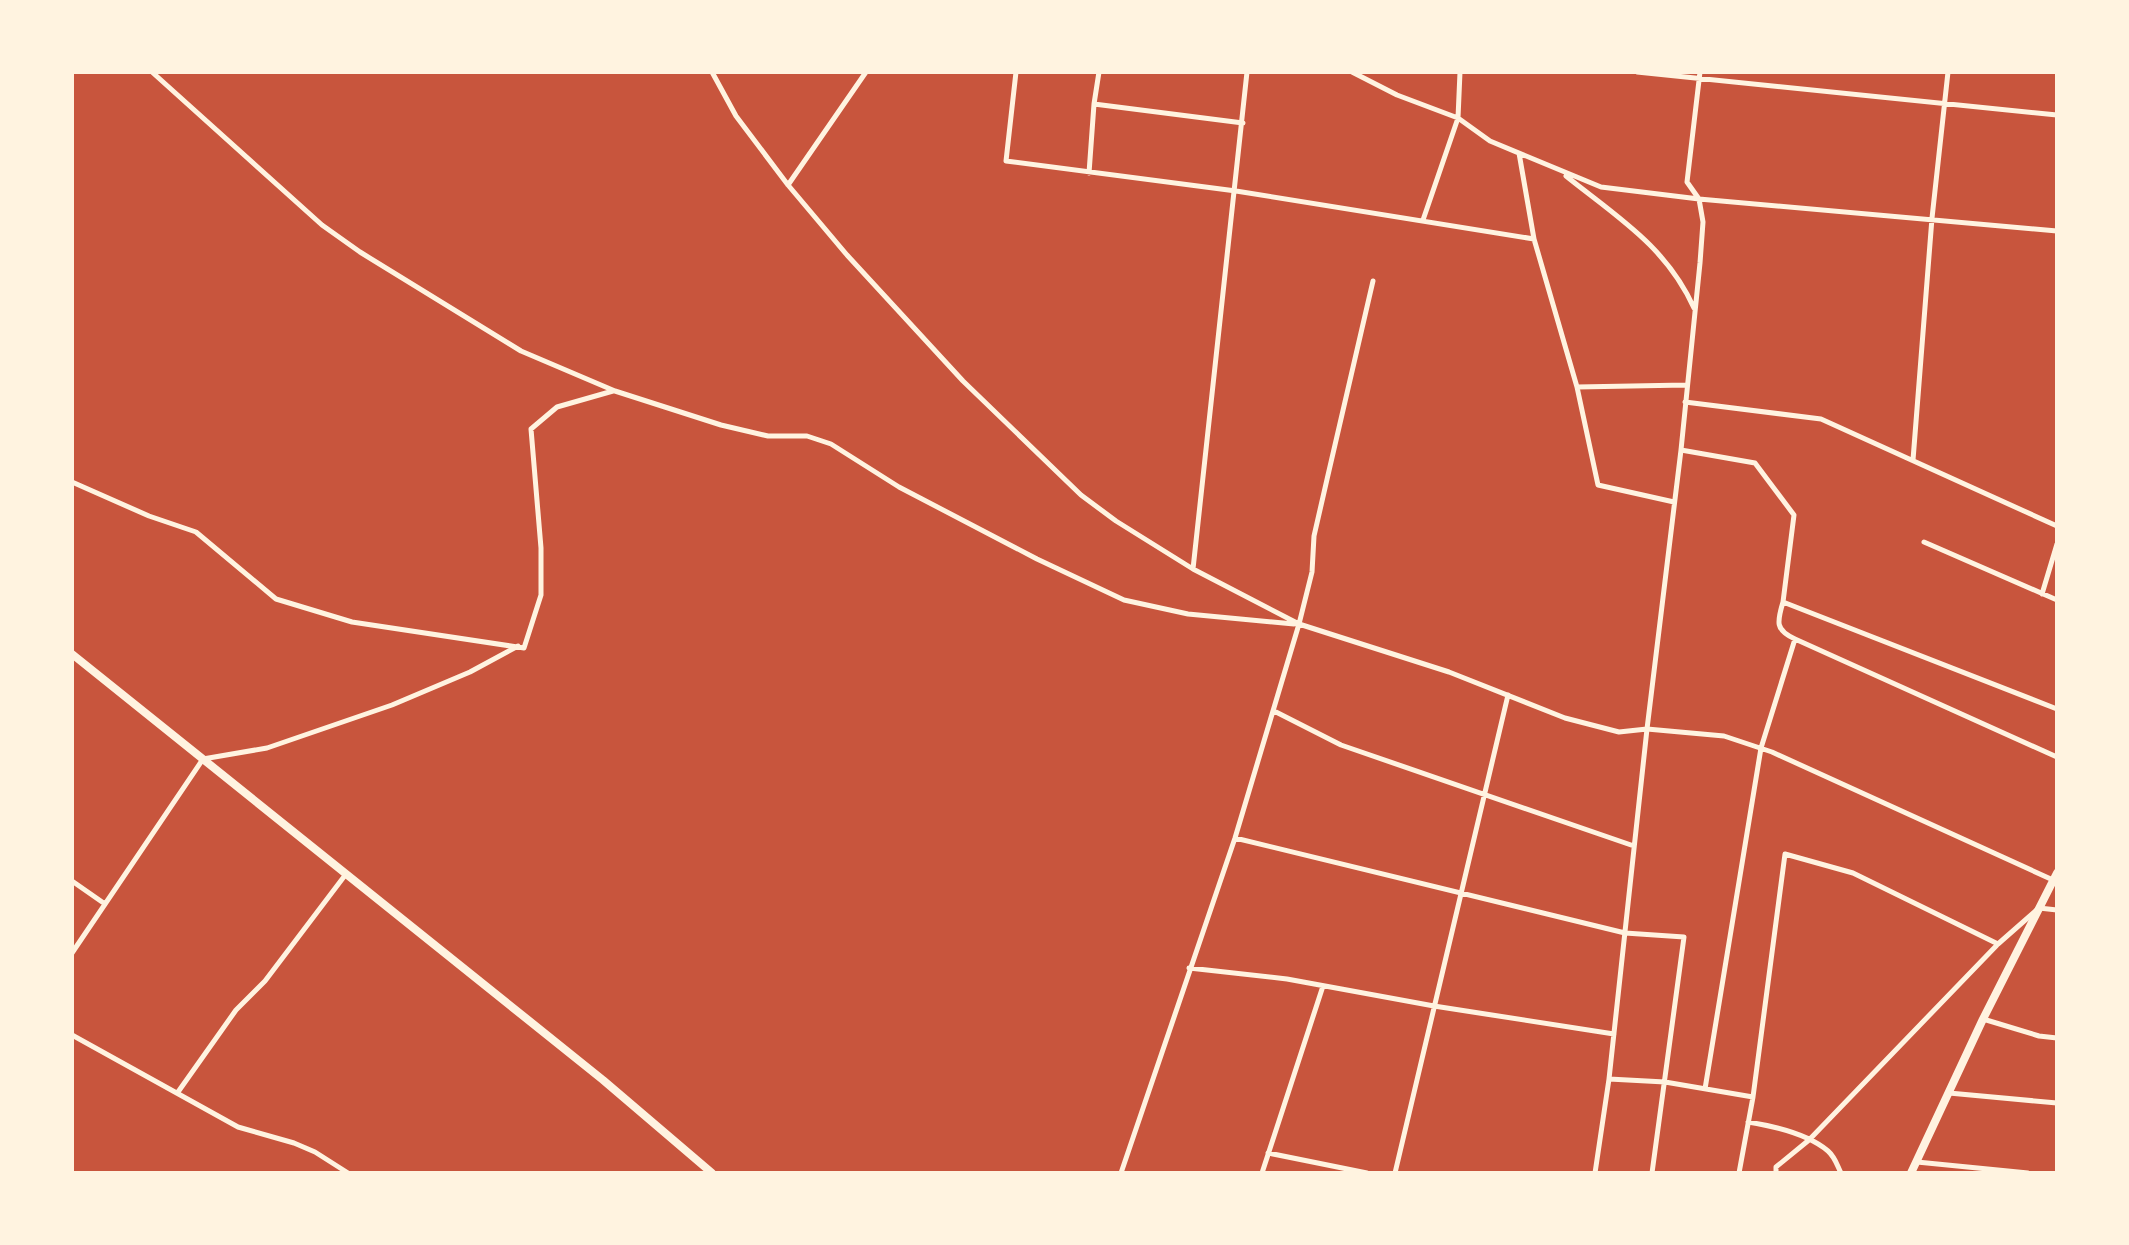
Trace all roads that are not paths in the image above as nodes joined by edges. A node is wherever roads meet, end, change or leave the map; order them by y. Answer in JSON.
{"nodes":[{"id":1,"x":152,"y":72,"type":"edge"},
{"id":2,"x":712,"y":72,"type":"edge"},
{"id":3,"x":866,"y":72,"type":"edge"},
{"id":4,"x":1016,"y":72,"type":"edge"},
{"id":5,"x":1099,"y":72,"type":"edge"},
{"id":6,"x":1247,"y":72,"type":"edge"},
{"id":7,"x":1352,"y":72,"type":"edge"},
{"id":8,"x":1460,"y":72,"type":"edge"},
{"id":9,"x":1637,"y":72,"type":"edge"},
{"id":10,"x":1948,"y":72,"type":"edge"},
{"id":11,"x":1700,"y":76,"type":"edge"},
{"id":12,"x":1944,"y":102,"type":"junction"},
{"id":13,"x":1094,"y":104,"type":"junction"},
{"id":14,"x":2057,"y":115,"type":"edge"},
{"id":15,"x":1458,"y":118,"type":"junction"},
{"id":16,"x":1243,"y":123,"type":"junction"},
{"id":17,"x":1519,"y":153,"type":"junction"},
{"id":18,"x":1089,"y":173,"type":"junction"},
{"id":19,"x":1562,"y":173,"type":"junction"},
{"id":20,"x":788,"y":185,"type":"junction"},
{"id":21,"x":1236,"y":191,"type":"junction"},
{"id":22,"x":1699,"y":199,"type":"junction"},
{"id":23,"x":1932,"y":218,"type":"junction"},
{"id":24,"x":1423,"y":220,"type":"junction"},
{"id":25,"x":2057,"y":231,"type":"edge"},
{"id":26,"x":1534,"y":239,"type":"junction"},
{"id":27,"x":1373,"y":281,"type":"dead end"},
{"id":28,"x":1695,"y":309,"type":"junction"},
{"id":29,"x":1686,"y":385,"type":"junction"},
{"id":30,"x":1577,"y":387,"type":"junction"},
{"id":31,"x":615,"y":391,"type":"junction"},
{"id":32,"x":1685,"y":402,"type":"junction"},
{"id":33,"x":1681,"y":450,"type":"junction"},
{"id":34,"x":1913,"y":460,"type":"junction"},
{"id":35,"x":72,"y":482,"type":"edge"},
{"id":36,"x":1674,"y":502,"type":"junction"},
{"id":37,"x":2057,"y":526,"type":"edge"},
{"id":38,"x":1924,"y":542,"type":"dead end"},
{"id":39,"x":2057,"y":544,"type":"edge"},
{"id":40,"x":1193,"y":569,"type":"junction"},
{"id":41,"x":2042,"y":594,"type":"junction"},
{"id":42,"x":2057,"y":600,"type":"edge"},
{"id":43,"x":1783,"y":602,"type":"junction"},
{"id":44,"x":1299,"y":624,"type":"junction"},
{"id":45,"x":1795,"y":639,"type":"junction"},
{"id":46,"x":518,"y":646,"type":"junction"},
{"id":47,"x":72,"y":654,"type":"edge"},
{"id":48,"x":1508,"y":695,"type":"junction"},
{"id":49,"x":2057,"y":709,"type":"edge"},
{"id":50,"x":1274,"y":711,"type":"junction"},
{"id":51,"x":1647,"y":729,"type":"junction"},
{"id":52,"x":1761,"y":748,"type":"junction"},
{"id":53,"x":2057,"y":757,"type":"edge"},
{"id":54,"x":203,"y":759,"type":"junction"},
{"id":55,"x":1483,"y":796,"type":"junction"},
{"id":56,"x":1235,"y":838,"type":"junction"},
{"id":57,"x":1634,"y":846,"type":"junction"},
{"id":58,"x":346,"y":873,"type":"junction"},
{"id":59,"x":2056,"y":877,"type":"edge"},
{"id":60,"x":72,"y":881,"type":"edge"},
{"id":61,"x":1460,"y":894,"type":"junction"},
{"id":62,"x":105,"y":904,"type":"junction"},
{"id":63,"x":2039,"y":908,"type":"junction"},
{"id":64,"x":2057,"y":910,"type":"edge"},
{"id":65,"x":1625,"y":933,"type":"junction"},
{"id":66,"x":1998,"y":944,"type":"junction"},
{"id":67,"x":72,"y":953,"type":"edge"},
{"id":68,"x":1189,"y":968,"type":"junction"},
{"id":69,"x":1323,"y":986,"type":"junction"},
{"id":70,"x":1434,"y":1006,"type":"junction"},
{"id":71,"x":1983,"y":1019,"type":"junction"},
{"id":72,"x":1614,"y":1034,"type":"junction"},
{"id":73,"x":72,"y":1035,"type":"edge"},
{"id":74,"x":2057,"y":1038,"type":"edge"},
{"id":75,"x":1609,"y":1079,"type":"junction"},
{"id":76,"x":1665,"y":1082,"type":"junction"},
{"id":77,"x":1705,"y":1089,"type":"junction"},
{"id":78,"x":178,"y":1092,"type":"junction"},
{"id":79,"x":1948,"y":1093,"type":"junction"},
{"id":80,"x":1753,"y":1097,"type":"junction"},
{"id":81,"x":2057,"y":1103,"type":"edge"},
{"id":82,"x":1748,"y":1122,"type":"junction"},
{"id":83,"x":1809,"y":1140,"type":"junction"},
{"id":84,"x":1268,"y":1153,"type":"junction"},
{"id":85,"x":1916,"y":1162,"type":"junction"},
{"id":86,"x":1996,"y":1171,"type":"edge"},
{"id":87,"x":348,"y":1173,"type":"edge"},
{"id":88,"x":712,"y":1173,"type":"edge"},
{"id":89,"x":1121,"y":1173,"type":"edge"},
{"id":90,"x":1262,"y":1173,"type":"edge"},
{"id":91,"x":1367,"y":1173,"type":"edge"},
{"id":92,"x":1395,"y":1173,"type":"edge"},
{"id":93,"x":1595,"y":1173,"type":"edge"},
{"id":94,"x":1652,"y":1173,"type":"edge"},
{"id":95,"x":1739,"y":1173,"type":"edge"},
{"id":96,"x":1776,"y":1173,"type":"edge"},
{"id":97,"x":1841,"y":1173,"type":"edge"},
{"id":98,"x":1911,"y":1173,"type":"edge"},
{"id":99,"x":2028,"y":1173,"type":"edge"}],
"edges":[{"from":1,"to":31,"type":"street"},
{"from":2,"to":20,"type":"street"},
{"from":3,"to":20,"type":"street"},
{"from":4,"to":18,"type":"street"},
{"from":5,"to":13,"type":"street"},
{"from":6,"to":16,"type":"street"},
{"from":7,"to":15,"type":"street"},
{"from":8,"to":15,"type":"street"},
{"from":9,"to":11,"type":"street"},
{"from":10,"to":12,"type":"street"},
{"from":11,"to":12,"type":"street"},
{"from":11,"to":22,"type":"street"},
{"from":12,"to":14,"type":"street"},
{"from":12,"to":23,"type":"street"},
{"from":13,"to":16,"type":"street"},
{"from":13,"to":18,"type":"street"},
{"from":15,"to":17,"type":"street"},
{"from":15,"to":24,"type":"street"},
{"from":16,"to":21,"type":"street"},
{"from":17,"to":19,"type":"street"},
{"from":17,"to":26,"type":"street"},
{"from":18,"to":21,"type":"street"},
{"from":19,"to":22,"type":"street"},
{"from":19,"to":28,"type":"street"},
{"from":20,"to":40,"type":"street"},
{"from":21,"to":24,"type":"street"},
{"from":21,"to":40,"type":"street"},
{"from":22,"to":23,"type":"street"},
{"from":22,"to":28,"type":"street"},
{"from":23,"to":25,"type":"street"},
{"from":23,"to":34,"type":"street"},
{"from":24,"to":26,"type":"street"},
{"from":26,"to":30,"type":"street"},
{"from":27,"to":44,"type":"street"},
{"from":28,"to":29,"type":"street"},
{"from":29,"to":30,"type":"street"},
{"from":29,"to":32,"type":"street"},
{"from":30,"to":36,"type":"street"},
{"from":31,"to":44,"type":"street"},
{"from":31,"to":46,"type":"street"},
{"from":32,"to":33,"type":"street"},
{"from":32,"to":34,"type":"street"},
{"from":33,"to":36,"type":"street"},
{"from":33,"to":43,"type":"street"},
{"from":34,"to":37,"type":"street"},
{"from":35,"to":46,"type":"street"},
{"from":36,"to":51,"type":"street"},
{"from":38,"to":41,"type":"street"},
{"from":39,"to":41,"type":"street"},
{"from":40,"to":44,"type":"street"},
{"from":41,"to":42,"type":"street"},
{"from":43,"to":45,"type":"street"},
{"from":43,"to":49,"type":"street"},
{"from":44,"to":48,"type":"street"},
{"from":44,"to":50,"type":"street"},
{"from":45,"to":52,"type":"street"},
{"from":45,"to":53,"type":"street"},
{"from":46,"to":54,"type":"street"},
{"from":47,"to":54,"type":"main road"},
{"from":48,"to":51,"type":"street"},
{"from":48,"to":55,"type":"street"},
{"from":50,"to":55,"type":"street"},
{"from":50,"to":56,"type":"street"},
{"from":51,"to":52,"type":"street"},
{"from":51,"to":57,"type":"street"},
{"from":52,"to":59,"type":"street"},
{"from":52,"to":77,"type":"street"},
{"from":54,"to":58,"type":"main road"},
{"from":54,"to":62,"type":"street"},
{"from":55,"to":57,"type":"street"},
{"from":55,"to":61,"type":"street"},
{"from":56,"to":61,"type":"street"},
{"from":56,"to":68,"type":"street"},
{"from":57,"to":65,"type":"street"},
{"from":58,"to":78,"type":"street"},
{"from":58,"to":88,"type":"main road"},
{"from":59,"to":63,"type":"main road"},
{"from":60,"to":62,"type":"street"},
{"from":61,"to":65,"type":"street"},
{"from":61,"to":70,"type":"street"},
{"from":62,"to":67,"type":"street"},
{"from":63,"to":64,"type":"street"},
{"from":63,"to":66,"type":"street"},
{"from":63,"to":71,"type":"main road"},
{"from":65,"to":72,"type":"street"},
{"from":65,"to":76,"type":"street"},
{"from":66,"to":80,"type":"street"},
{"from":66,"to":83,"type":"street"},
{"from":68,"to":69,"type":"street"},
{"from":68,"to":89,"type":"street"},
{"from":69,"to":70,"type":"street"},
{"from":69,"to":84,"type":"street"},
{"from":70,"to":72,"type":"street"},
{"from":70,"to":92,"type":"street"},
{"from":71,"to":74,"type":"street"},
{"from":71,"to":79,"type":"main road"},
{"from":72,"to":75,"type":"street"},
{"from":73,"to":78,"type":"street"},
{"from":75,"to":76,"type":"street"},
{"from":75,"to":93,"type":"street"},
{"from":76,"to":77,"type":"street"},
{"from":76,"to":94,"type":"street"},
{"from":77,"to":80,"type":"street"},
{"from":78,"to":87,"type":"street"},
{"from":79,"to":81,"type":"street"},
{"from":79,"to":85,"type":"main road"},
{"from":80,"to":82,"type":"street"},
{"from":82,"to":83,"type":"street"},
{"from":82,"to":95,"type":"street"},
{"from":83,"to":96,"type":"street"},
{"from":83,"to":97,"type":"street"},
{"from":84,"to":90,"type":"street"},
{"from":84,"to":91,"type":"street"},
{"from":85,"to":86,"type":"street"},
{"from":85,"to":98,"type":"main road"},
{"from":86,"to":99,"type":"street"}]}
